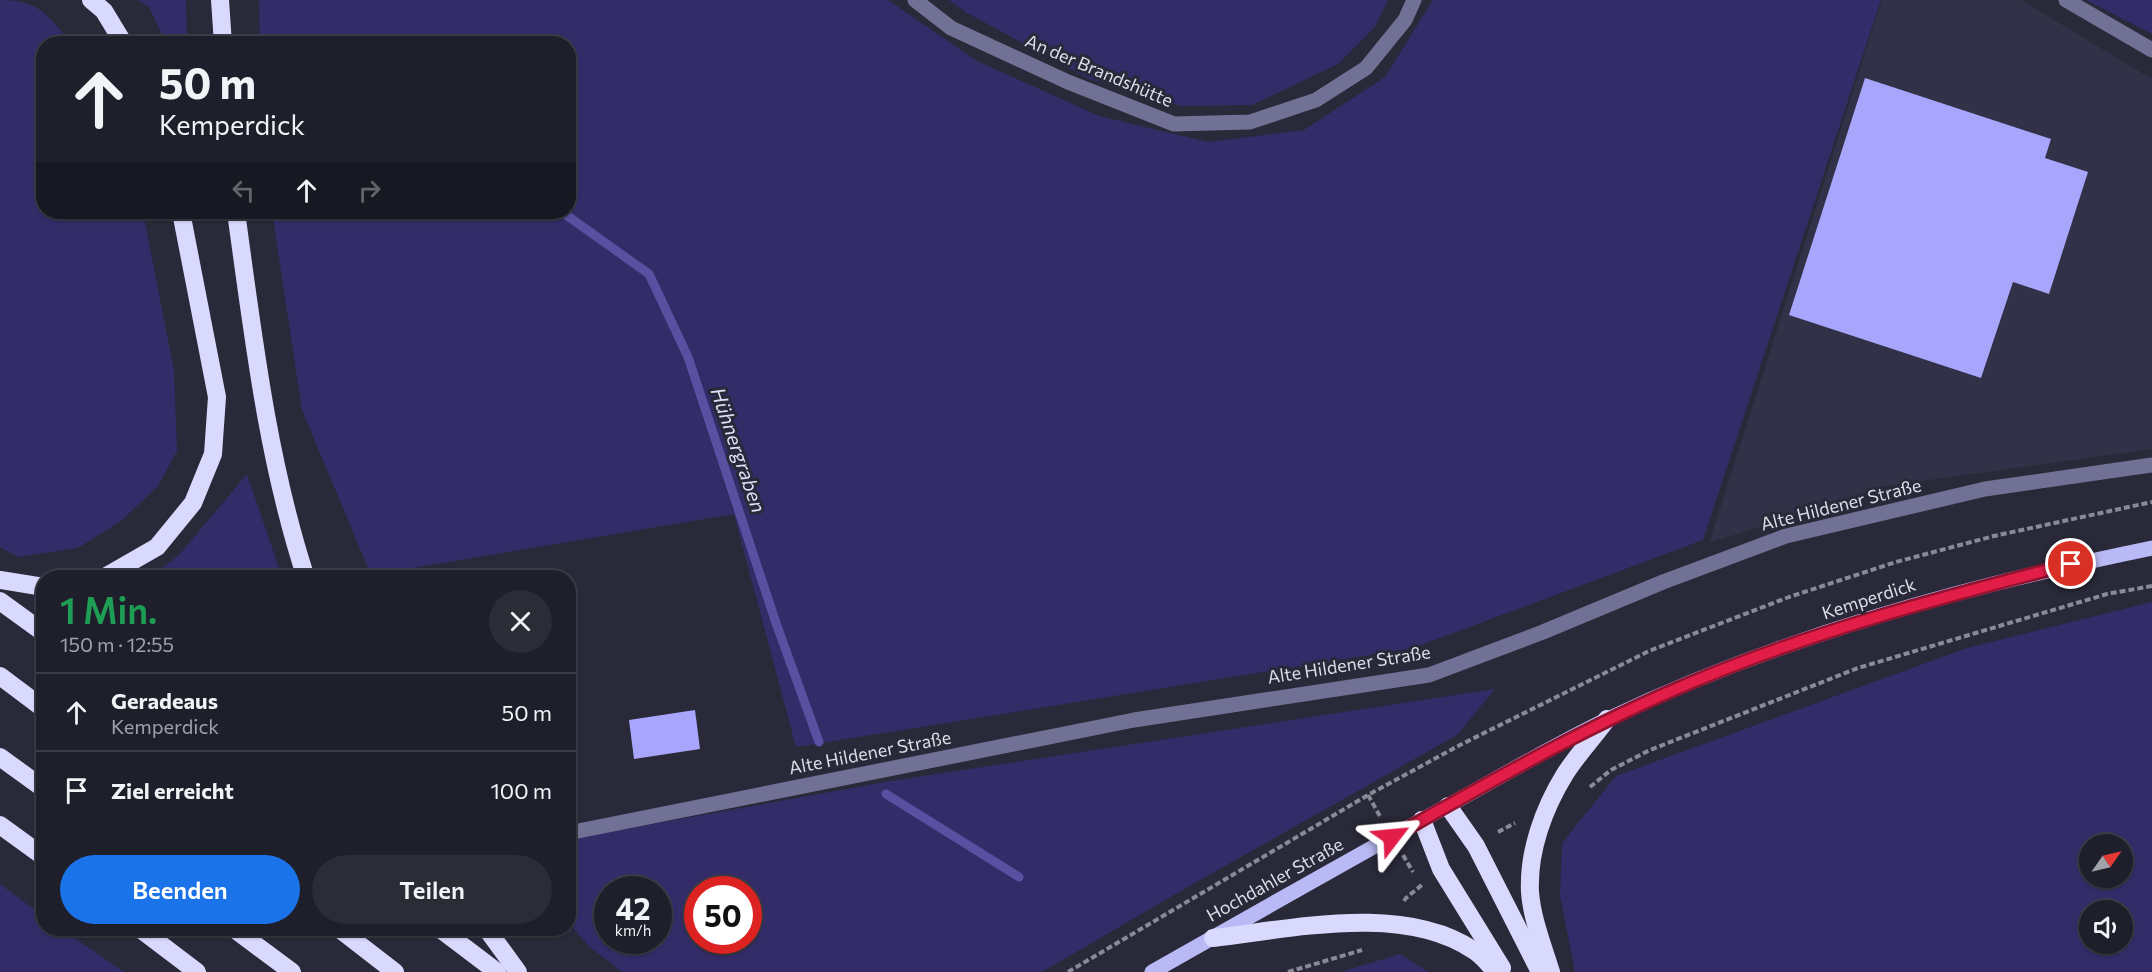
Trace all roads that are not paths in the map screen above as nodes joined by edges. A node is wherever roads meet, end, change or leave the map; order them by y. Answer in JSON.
{"nodes":[{"id":1,"x":91,"y":0,"type":"edge"},
{"id":2,"x":220,"y":0,"type":"edge"},
{"id":3,"x":915,"y":0,"type":"edge"},
{"id":4,"x":1414,"y":0,"type":"edge"},
{"id":5,"x":2066,"y":0,"type":"edge"},
{"id":6,"x":119,"y":36,"type":"edge"},
{"id":7,"x":222,"y":36,"type":"edge"},
{"id":8,"x":2152,"y":50,"type":"edge"},
{"id":9,"x":182,"y":219,"type":"edge"},
{"id":10,"x":237,"y":219,"type":"edge"},
{"id":11,"x":2152,"y":465,"type":"edge"},
{"id":12,"x":2152,"y":548,"type":"edge"},
{"id":13,"x":117,"y":570,"type":"edge"},
{"id":14,"x":303,"y":570,"type":"edge"},
{"id":15,"x":0,"y":580,"type":"edge"},
{"id":16,"x":36,"y":586,"type":"edge"},
{"id":17,"x":0,"y":601,"type":"edge"},
{"id":18,"x":36,"y":627,"type":"edge"},
{"id":19,"x":0,"y":676,"type":"edge"},
{"id":20,"x":36,"y":703,"type":"edge"},
{"id":21,"x":1607,"y":719,"type":"junction"},
{"id":22,"x":0,"y":757,"type":"edge"},
{"id":23,"x":36,"y":783,"type":"edge"},
{"id":24,"x":1448,"y":806,"type":"junction"},
{"id":25,"x":1422,"y":820,"type":"junction"},
{"id":26,"x":0,"y":825,"type":"edge"},
{"id":27,"x":576,"y":831,"type":"edge"},
{"id":28,"x":36,"y":851,"type":"edge"},
{"id":29,"x":150,"y":936,"type":"edge"},
{"id":30,"x":244,"y":936,"type":"edge"},
{"id":31,"x":348,"y":936,"type":"edge"},
{"id":32,"x":450,"y":936,"type":"edge"},
{"id":33,"x":492,"y":936,"type":"edge"},
{"id":34,"x":1213,"y":938,"type":"junction"},
{"id":35,"x":197,"y":972,"type":"edge"},
{"id":36,"x":292,"y":972,"type":"edge"},
{"id":37,"x":395,"y":972,"type":"edge"},
{"id":38,"x":497,"y":972,"type":"edge"},
{"id":39,"x":518,"y":972,"type":"edge"},
{"id":40,"x":1152,"y":972,"type":"edge"},
{"id":41,"x":1496,"y":972,"type":"edge"},
{"id":42,"x":1504,"y":972,"type":"edge"},
{"id":43,"x":1540,"y":972,"type":"edge"},
{"id":44,"x":1551,"y":972,"type":"edge"}],
"edges":[{"from":1,"to":6,"type":"highway"},
{"from":2,"to":7,"type":"highway"},
{"from":3,"to":4,"type":"street","name":"An der Brandshütte"},
{"from":5,"to":8,"type":"street"},
{"from":9,"to":13,"type":"highway"},
{"from":10,"to":14,"type":"highway"},
{"from":11,"to":27,"type":"street","name":"Alte Hildener Straße"},
{"from":12,"to":21,"type":"main road","name":"Kemperdick"},
{"from":15,"to":16,"type":"highway"},
{"from":17,"to":18,"type":"highway"},
{"from":19,"to":20,"type":"highway"},
{"from":21,"to":24,"type":"main road","name":"Hochdahler Straße"},
{"from":21,"to":44,"type":"highway"},
{"from":22,"to":23,"type":"highway"},
{"from":24,"to":25,"type":"main road","name":"Hochdahler Straße"},
{"from":24,"to":43,"type":"highway"},
{"from":25,"to":34,"type":"main road","name":"Hochdahler Straße"},
{"from":25,"to":42,"type":"highway"},
{"from":26,"to":28,"type":"highway"},
{"from":29,"to":35,"type":"highway"},
{"from":30,"to":36,"type":"highway"},
{"from":31,"to":37,"type":"highway"},
{"from":32,"to":38,"type":"highway"},
{"from":33,"to":39,"type":"highway"},
{"from":34,"to":40,"type":"main road","name":"Hochdahler Straße"},
{"from":34,"to":41,"type":"highway"}]}
